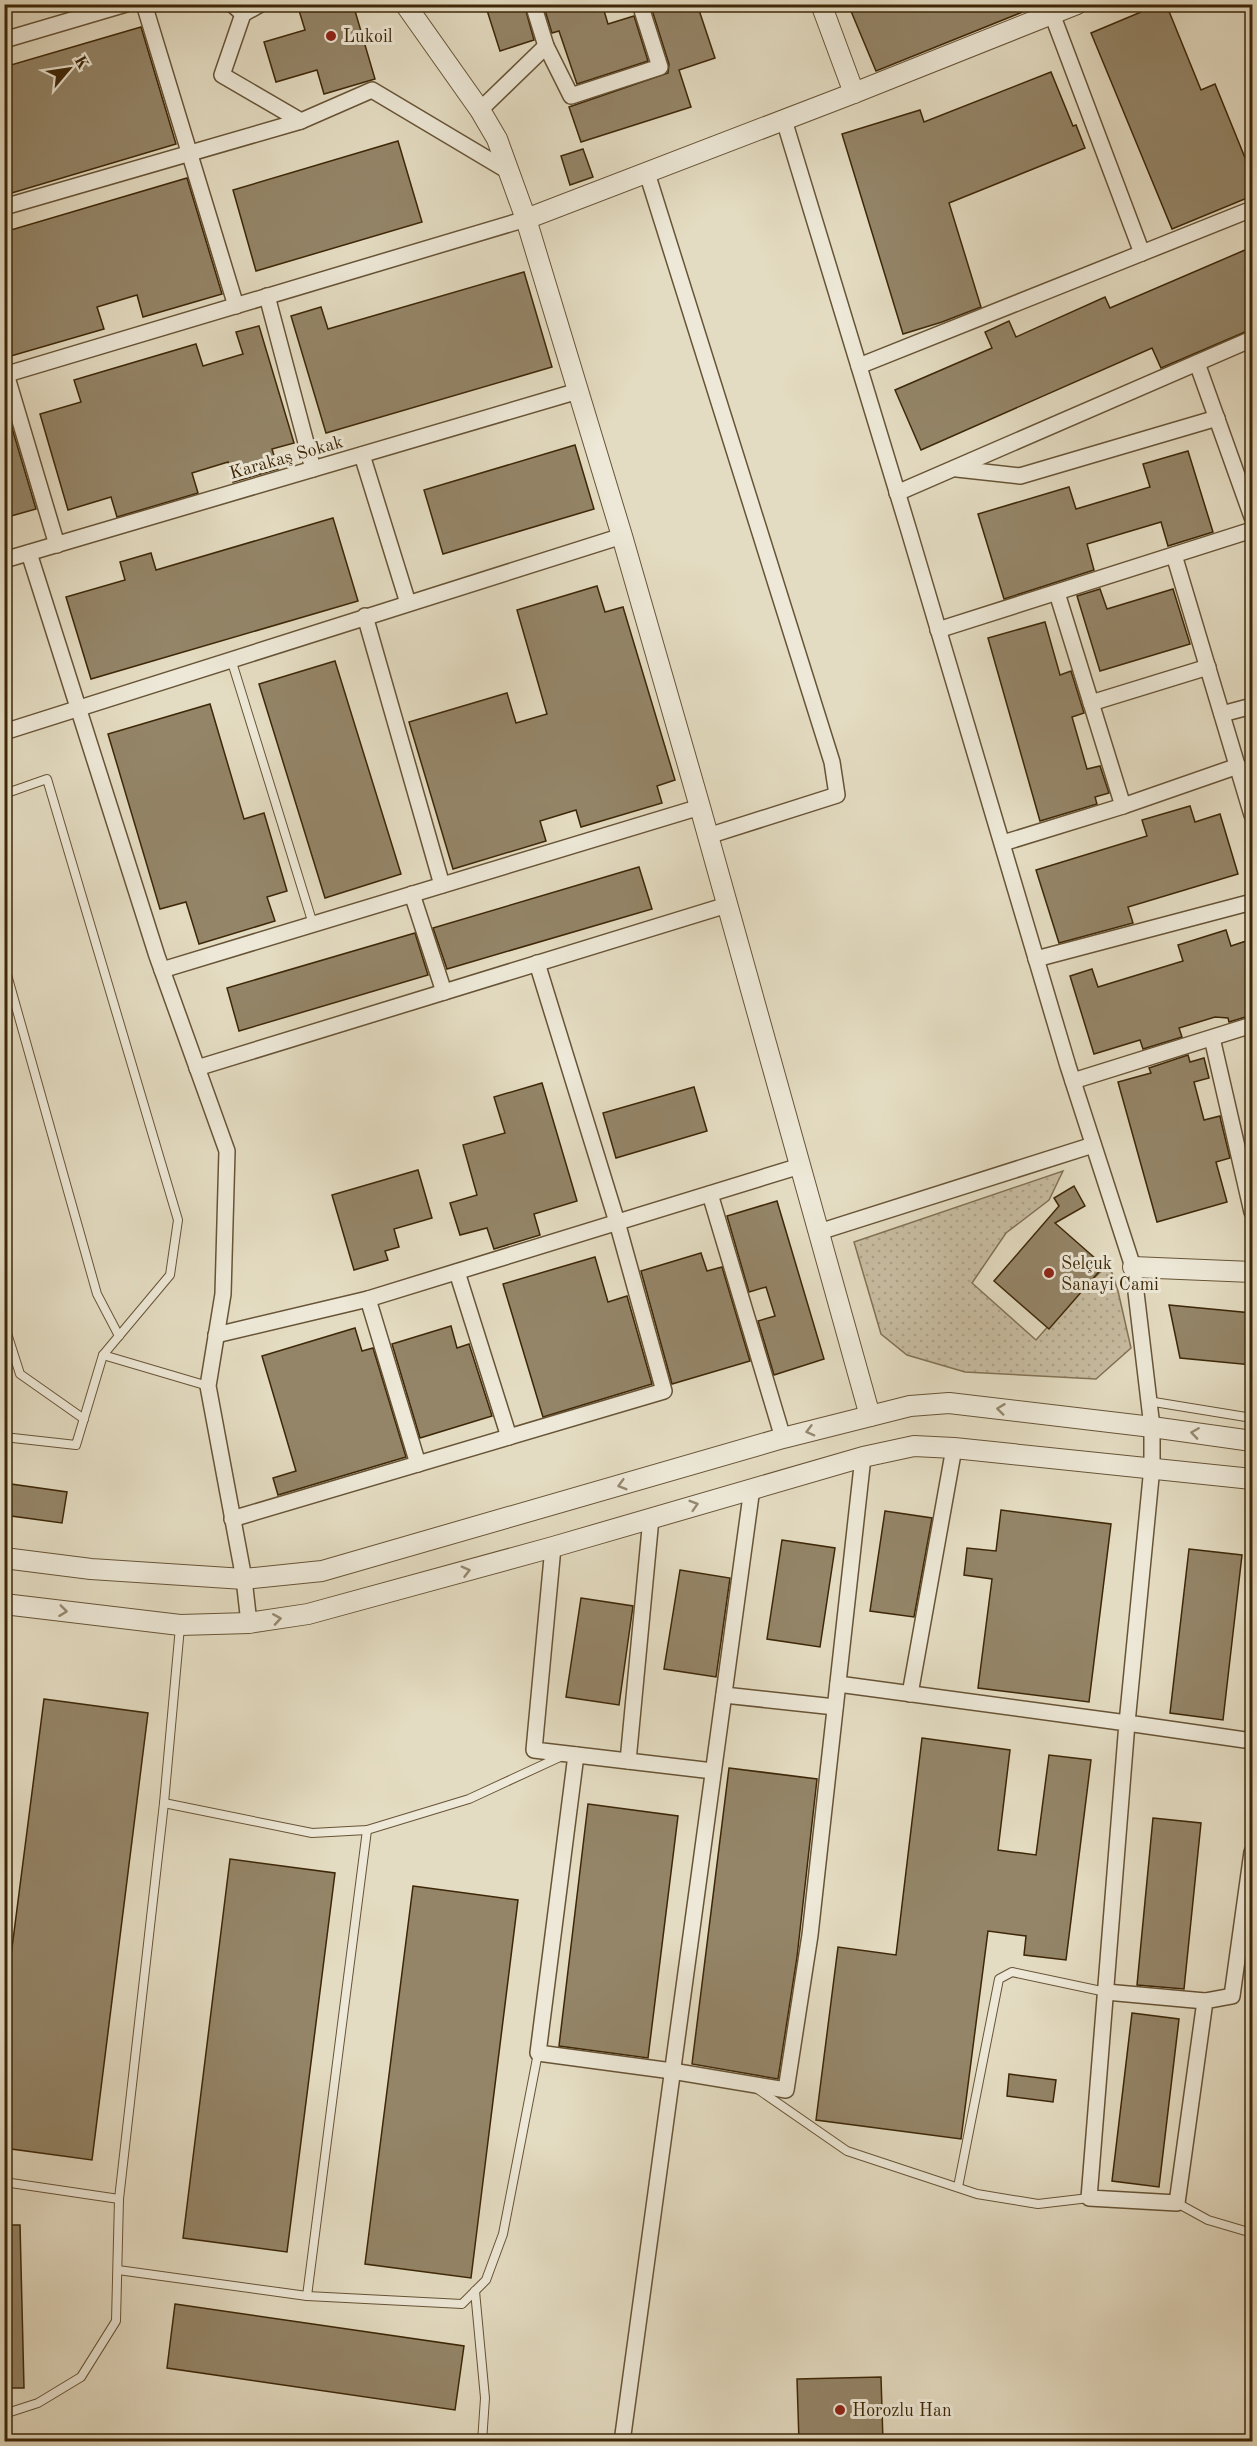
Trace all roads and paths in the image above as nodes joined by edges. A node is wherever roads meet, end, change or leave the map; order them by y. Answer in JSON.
{"nodes":[{"id":1,"x":126,"y":4,"type":"edge"},
{"id":2,"x":144,"y":4,"type":"edge"},
{"id":3,"x":261,"y":4,"type":"edge"},
{"id":4,"x":405,"y":4,"type":"edge"},
{"id":5,"x":533,"y":4,"type":"edge"},
{"id":6,"x":640,"y":4,"type":"edge"},
{"id":7,"x":820,"y":4,"type":"edge"},
{"id":8,"x":1077,"y":4,"type":"edge"},
{"id":9,"x":238,"y":9,"type":"edge"},
{"id":10,"x":1052,"y":14,"type":"junction"},
{"id":11,"x":4,"y":40,"type":"edge"},
{"id":12,"x":546,"y":46,"type":"junction"},
{"id":13,"x":854,"y":93,"type":"junction"},
{"id":14,"x":480,"y":110,"type":"junction"},
{"id":15,"x":784,"y":120,"type":"junction"},
{"id":16,"x":301,"y":121,"type":"junction"},
{"id":17,"x":189,"y":153,"type":"junction"},
{"id":18,"x":508,"y":171,"type":"junction"},
{"id":19,"x":647,"y":173,"type":"junction"},
{"id":20,"x":4,"y":207,"type":"edge"},
{"id":21,"x":1252,"y":209,"type":"edge"},
{"id":22,"x":526,"y":219,"type":"junction"},
{"id":23,"x":1142,"y":253,"type":"junction"},
{"id":24,"x":267,"y":296,"type":"junction"},
{"id":25,"x":236,"y":306,"type":"junction"},
{"id":26,"x":1252,"y":339,"type":"edge"},
{"id":27,"x":1197,"y":363,"type":"junction"},
{"id":28,"x":859,"y":366,"type":"junction"},
{"id":29,"x":5,"y":374,"type":"edge"},
{"id":30,"x":579,"y":391,"type":"junction"},
{"id":31,"x":1217,"y":418,"type":"junction"},
{"id":32,"x":362,"y":455,"type":"junction"},
{"id":33,"x":954,"y":468,"type":"junction"},
{"id":34,"x":313,"y":469,"type":"junction"},
{"id":35,"x":897,"y":493,"type":"junction"},
{"id":36,"x":1252,"y":517,"type":"edge"},
{"id":37,"x":1252,"y":530,"type":"edge"},
{"id":38,"x":622,"y":536,"type":"junction"},
{"id":39,"x":57,"y":545,"type":"junction"},
{"id":40,"x":29,"y":553,"type":"junction"},
{"id":41,"x":1174,"y":555,"type":"junction"},
{"id":42,"x":4,"y":560,"type":"edge"},
{"id":43,"x":1057,"y":593,"type":"junction"},
{"id":44,"x":408,"y":603,"type":"junction"},
{"id":45,"x":364,"y":616,"type":"junction"},
{"id":46,"x":938,"y":630,"type":"junction"},
{"id":47,"x":230,"y":659,"type":"junction"},
{"id":48,"x":1208,"y":667,"type":"junction"},
{"id":49,"x":1091,"y":703,"type":"junction"},
{"id":50,"x":1252,"y":706,"type":"edge"},
{"id":51,"x":78,"y":707,"type":"junction"},
{"id":52,"x":1222,"y":714,"type":"junction"},
{"id":53,"x":4,"y":732,"type":"edge"},
{"id":54,"x":1239,"y":766,"type":"junction"},
{"id":55,"x":4,"y":794,"type":"edge"},
{"id":56,"x":700,"y":807,"type":"junction"},
{"id":57,"x":1123,"y":807,"type":"junction"},
{"id":58,"x":1252,"y":814,"type":"edge"},
{"id":59,"x":708,"y":836,"type":"junction"},
{"id":60,"x":1003,"y":843,"type":"junction"},
{"id":61,"x":442,"y":885,"type":"junction"},
{"id":62,"x":412,"y":894,"type":"junction"},
{"id":63,"x":1252,"y":902,"type":"edge"},
{"id":64,"x":727,"y":904,"type":"junction"},
{"id":65,"x":313,"y":924,"type":"junction"},
{"id":66,"x":1036,"y":959,"type":"junction"},
{"id":67,"x":537,"y":963,"type":"junction"},
{"id":68,"x":4,"y":964,"type":"edge"},
{"id":69,"x":162,"y":970,"type":"junction"},
{"id":70,"x":444,"y":992,"type":"junction"},
{"id":71,"x":1252,"y":1025,"type":"edge"},
{"id":72,"x":1212,"y":1038,"type":"junction"},
{"id":73,"x":197,"y":1068,"type":"junction"},
{"id":74,"x":1073,"y":1081,"type":"junction"},
{"id":75,"x":1093,"y":1145,"type":"junction"},
{"id":76,"x":800,"y":1166,"type":"junction"},
{"id":77,"x":710,"y":1194,"type":"junction"},
{"id":78,"x":1252,"y":1212,"type":"edge"},
{"id":79,"x":617,"y":1222,"type":"junction"},
{"id":80,"x":819,"y":1232,"type":"junction"},
{"id":81,"x":1133,"y":1267,"type":"junction"},
{"id":82,"x":456,"y":1272,"type":"junction"},
{"id":83,"x":1252,"y":1272,"type":"edge"},
{"id":84,"x":368,"y":1299,"type":"junction"},
{"id":85,"x":4,"y":1324,"type":"edge"},
{"id":86,"x":216,"y":1335,"type":"junction"},
{"id":87,"x":119,"y":1336,"type":"junction"},
{"id":88,"x":104,"y":1355,"type":"junction"},
{"id":89,"x":208,"y":1386,"type":"junction"},
{"id":90,"x":1148,"y":1401,"type":"junction"},
{"id":91,"x":870,"y":1416,"type":"junction"},
{"id":92,"x":1252,"y":1418,"type":"edge"},
{"id":93,"x":84,"y":1419,"type":"junction"},
{"id":94,"x":1152,"y":1426,"type":"junction"},
{"id":95,"x":4,"y":1437,"type":"edge"},
{"id":96,"x":509,"y":1437,"type":"junction"},
{"id":97,"x":783,"y":1438,"type":"junction"},
{"id":98,"x":1252,"y":1441,"type":"edge"},
{"id":99,"x":954,"y":1448,"type":"junction"},
{"id":100,"x":863,"y":1456,"type":"junction"},
{"id":101,"x":418,"y":1464,"type":"junction"},
{"id":102,"x":1152,"y":1467,"type":"junction"},
{"id":103,"x":1252,"y":1479,"type":"edge"},
{"id":104,"x":752,"y":1488,"type":"junction"},
{"id":105,"x":651,"y":1518,"type":"junction"},
{"id":106,"x":232,"y":1519,"type":"junction"},
{"id":107,"x":553,"y":1547,"type":"junction"},
{"id":108,"x":4,"y":1558,"type":"edge"},
{"id":109,"x":244,"y":1579,"type":"junction"},
{"id":110,"x":4,"y":1604,"type":"edge"},
{"id":111,"x":249,"y":1623,"type":"junction"},
{"id":112,"x":180,"y":1625,"type":"junction"},
{"id":113,"x":838,"y":1684,"type":"junction"},
{"id":114,"x":910,"y":1694,"type":"junction"},
{"id":115,"x":724,"y":1695,"type":"junction"},
{"id":116,"x":835,"y":1707,"type":"junction"},
{"id":117,"x":1127,"y":1723,"type":"junction"},
{"id":118,"x":1252,"y":1741,"type":"edge"},
{"id":119,"x":571,"y":1754,"type":"junction"},
{"id":120,"x":628,"y":1761,"type":"junction"},
{"id":121,"x":713,"y":1771,"type":"junction"},
{"id":122,"x":164,"y":1803,"type":"junction"},
{"id":123,"x":367,"y":1830,"type":"junction"},
{"id":124,"x":1252,"y":1851,"type":"edge"},
{"id":125,"x":1106,"y":1992,"type":"junction"},
{"id":126,"x":1205,"y":2001,"type":"junction"},
{"id":127,"x":538,"y":2053,"type":"junction"},
{"id":128,"x":672,"y":2071,"type":"junction"},
{"id":129,"x":750,"y":2084,"type":"junction"},
{"id":130,"x":4,"y":2182,"type":"edge"},
{"id":131,"x":958,"y":2187,"type":"junction"},
{"id":132,"x":1089,"y":2198,"type":"junction"},
{"id":133,"x":119,"y":2199,"type":"junction"},
{"id":134,"x":1177,"y":2203,"type":"junction"},
{"id":135,"x":1252,"y":2233,"type":"edge"},
{"id":136,"x":118,"y":2270,"type":"junction"},
{"id":137,"x":475,"y":2291,"type":"junction"},
{"id":138,"x":307,"y":2296,"type":"junction"},
{"id":139,"x":4,"y":2414,"type":"edge"},
{"id":140,"x":482,"y":2442,"type":"edge"},
{"id":141,"x":622,"y":2442,"type":"edge"}],
"edges":[{"from":1,"to":11,"type":"street"},
{"from":2,"to":17,"type":"street"},
{"from":3,"to":9,"type":"street"},
{"from":4,"to":14,"type":"street"},
{"from":5,"to":12,"type":"street"},
{"from":6,"to":12,"type":"street"},
{"from":7,"to":13,"type":"street"},
{"from":8,"to":10,"type":"street"},
{"from":9,"to":16,"type":"street"},
{"from":10,"to":13,"type":"street"},
{"from":10,"to":23,"type":"street"},
{"from":12,"to":14,"type":"street"},
{"from":13,"to":15,"type":"street"},
{"from":14,"to":18,"type":"street"},
{"from":15,"to":19,"type":"street"},
{"from":15,"to":28,"type":"street"},
{"from":16,"to":17,"type":"street"},
{"from":16,"to":18,"type":"street"},
{"from":17,"to":20,"type":"street"},
{"from":17,"to":25,"type":"street"},
{"from":18,"to":22,"type":"street"},
{"from":19,"to":22,"type":"street"},
{"from":19,"to":59,"type":"street"},
{"from":21,"to":23,"type":"street"},
{"from":22,"to":24,"type":"street"},
{"from":22,"to":30,"type":"street"},
{"from":23,"to":28,"type":"street"},
{"from":24,"to":25,"type":"street"},
{"from":24,"to":34,"type":"street"},
{"from":25,"to":29,"type":"street"},
{"from":26,"to":27,"type":"street"},
{"from":27,"to":31,"type":"street"},
{"from":27,"to":33,"type":"street"},
{"from":28,"to":35,"type":"street"},
{"from":29,"to":39,"type":"street"},
{"from":30,"to":32,"type":"street","name":"Karakaş Sokak"},
{"from":30,"to":38,"type":"street"},
{"from":31,"to":33,"type":"street"},
{"from":31,"to":36,"type":"street"},
{"from":32,"to":34,"type":"street","name":"Karakaş Sokak"},
{"from":32,"to":44,"type":"street"},
{"from":33,"to":35,"type":"street"},
{"from":34,"to":39,"type":"street","name":"Karakaş Sokak"},
{"from":35,"to":46,"type":"street"},
{"from":37,"to":41,"type":"street"},
{"from":38,"to":44,"type":"street"},
{"from":38,"to":56,"type":"street"},
{"from":39,"to":40,"type":"street","name":"Karakaş Sokak"},
{"from":40,"to":42,"type":"street","name":"Karakaş Sokak"},
{"from":40,"to":51,"type":"street"},
{"from":41,"to":43,"type":"street"},
{"from":41,"to":48,"type":"street"},
{"from":43,"to":46,"type":"street"},
{"from":43,"to":49,"type":"street"},
{"from":44,"to":45,"type":"street"},
{"from":45,"to":47,"type":"street"},
{"from":45,"to":61,"type":"street"},
{"from":46,"to":60,"type":"street"},
{"from":47,"to":51,"type":"street"},
{"from":47,"to":65,"type":"lane"},
{"from":48,"to":49,"type":"street"},
{"from":48,"to":52,"type":"street"},
{"from":49,"to":57,"type":"street"},
{"from":50,"to":52,"type":"street"},
{"from":51,"to":53,"type":"street"},
{"from":51,"to":69,"type":"street"},
{"from":52,"to":54,"type":"street"},
{"from":54,"to":57,"type":"street"},
{"from":54,"to":58,"type":"street"},
{"from":55,"to":87,"type":"lane"},
{"from":56,"to":59,"type":"street"},
{"from":56,"to":61,"type":"street"},
{"from":57,"to":60,"type":"street"},
{"from":59,"to":64,"type":"street"},
{"from":60,"to":66,"type":"street"},
{"from":61,"to":62,"type":"street"},
{"from":62,"to":65,"type":"street"},
{"from":62,"to":70,"type":"street"},
{"from":63,"to":66,"type":"street"},
{"from":64,"to":67,"type":"street"},
{"from":64,"to":76,"type":"street"},
{"from":65,"to":69,"type":"street"},
{"from":66,"to":74,"type":"street"},
{"from":67,"to":70,"type":"street"},
{"from":67,"to":79,"type":"street"},
{"from":68,"to":87,"type":"lane"},
{"from":69,"to":73,"type":"street"},
{"from":70,"to":73,"type":"street"},
{"from":71,"to":72,"type":"street"},
{"from":72,"to":74,"type":"street"},
{"from":72,"to":78,"type":"street"},
{"from":73,"to":86,"type":"street"},
{"from":74,"to":75,"type":"street"},
{"from":75,"to":80,"type":"street"},
{"from":75,"to":81,"type":"street"},
{"from":76,"to":77,"type":"street"},
{"from":76,"to":80,"type":"street"},
{"from":77,"to":79,"type":"street"},
{"from":77,"to":97,"type":"street"},
{"from":79,"to":82,"type":"street"},
{"from":79,"to":96,"type":"street"},
{"from":80,"to":91,"type":"street"},
{"from":81,"to":83,"type":"street"},
{"from":81,"to":90,"type":"street"},
{"from":82,"to":84,"type":"street"},
{"from":82,"to":96,"type":"street"},
{"from":84,"to":86,"type":"street"},
{"from":84,"to":101,"type":"street"},
{"from":85,"to":93,"type":"lane"},
{"from":86,"to":89,"type":"street"},
{"from":87,"to":88,"type":"lane"},
{"from":88,"to":89,"type":"lane"},
{"from":88,"to":93,"type":"lane"},
{"from":89,"to":106,"type":"street"},
{"from":90,"to":92,"type":"lane"},
{"from":90,"to":94,"type":"street"},
{"from":94,"to":91,"type":"street","one_way":true},
{"from":91,"to":97,"type":"street","one_way":true},
{"from":93,"to":95,"type":"lane"},
{"from":98,"to":94,"type":"street","one_way":true},
{"from":94,"to":102,"type":"street"},
{"from":96,"to":101,"type":"street"},
{"from":97,"to":109,"type":"street","one_way":true},
{"from":99,"to":100,"type":"street"},
{"from":99,"to":102,"type":"street"},
{"from":99,"to":114,"type":"street"},
{"from":100,"to":104,"type":"street"},
{"from":100,"to":113,"type":"street"},
{"from":101,"to":106,"type":"street"},
{"from":102,"to":103,"type":"street"},
{"from":102,"to":117,"type":"street"},
{"from":105,"to":104,"type":"street","one_way":true},
{"from":104,"to":115,"type":"street"},
{"from":105,"to":107,"type":"street"},
{"from":105,"to":120,"type":"street"},
{"from":106,"to":109,"type":"street"},
{"from":111,"to":107,"type":"street","one_way":true},
{"from":107,"to":119,"type":"street"},
{"from":108,"to":109,"type":"street"},
{"from":109,"to":111,"type":"street"},
{"from":110,"to":112,"type":"street","one_way":true},
{"from":111,"to":112,"type":"street"},
{"from":112,"to":122,"type":"lane"},
{"from":113,"to":114,"type":"street"},
{"from":113,"to":116,"type":"street"},
{"from":114,"to":117,"type":"street"},
{"from":115,"to":116,"type":"street"},
{"from":115,"to":121,"type":"street"},
{"from":116,"to":129,"type":"street"},
{"from":117,"to":118,"type":"street"},
{"from":117,"to":125,"type":"street"},
{"from":119,"to":120,"type":"street"},
{"from":119,"to":123,"type":"lane"},
{"from":119,"to":127,"type":"street"},
{"from":120,"to":121,"type":"street"},
{"from":121,"to":128,"type":"street"},
{"from":122,"to":123,"type":"lane"},
{"from":122,"to":133,"type":"lane"},
{"from":123,"to":138,"type":"lane"},
{"from":124,"to":126,"type":"street"},
{"from":125,"to":126,"type":"street"},
{"from":125,"to":131,"type":"lane"},
{"from":125,"to":132,"type":"street"},
{"from":126,"to":134,"type":"street"},
{"from":127,"to":128,"type":"street"},
{"from":127,"to":137,"type":"lane"},
{"from":128,"to":129,"type":"street"},
{"from":128,"to":141,"type":"street"},
{"from":129,"to":131,"type":"lane"},
{"from":130,"to":133,"type":"lane"},
{"from":131,"to":132,"type":"lane"},
{"from":132,"to":134,"type":"street"},
{"from":133,"to":136,"type":"lane"},
{"from":134,"to":135,"type":"lane"},
{"from":136,"to":138,"type":"lane"},
{"from":136,"to":139,"type":"lane"},
{"from":137,"to":138,"type":"lane"},
{"from":137,"to":140,"type":"lane"}]}
